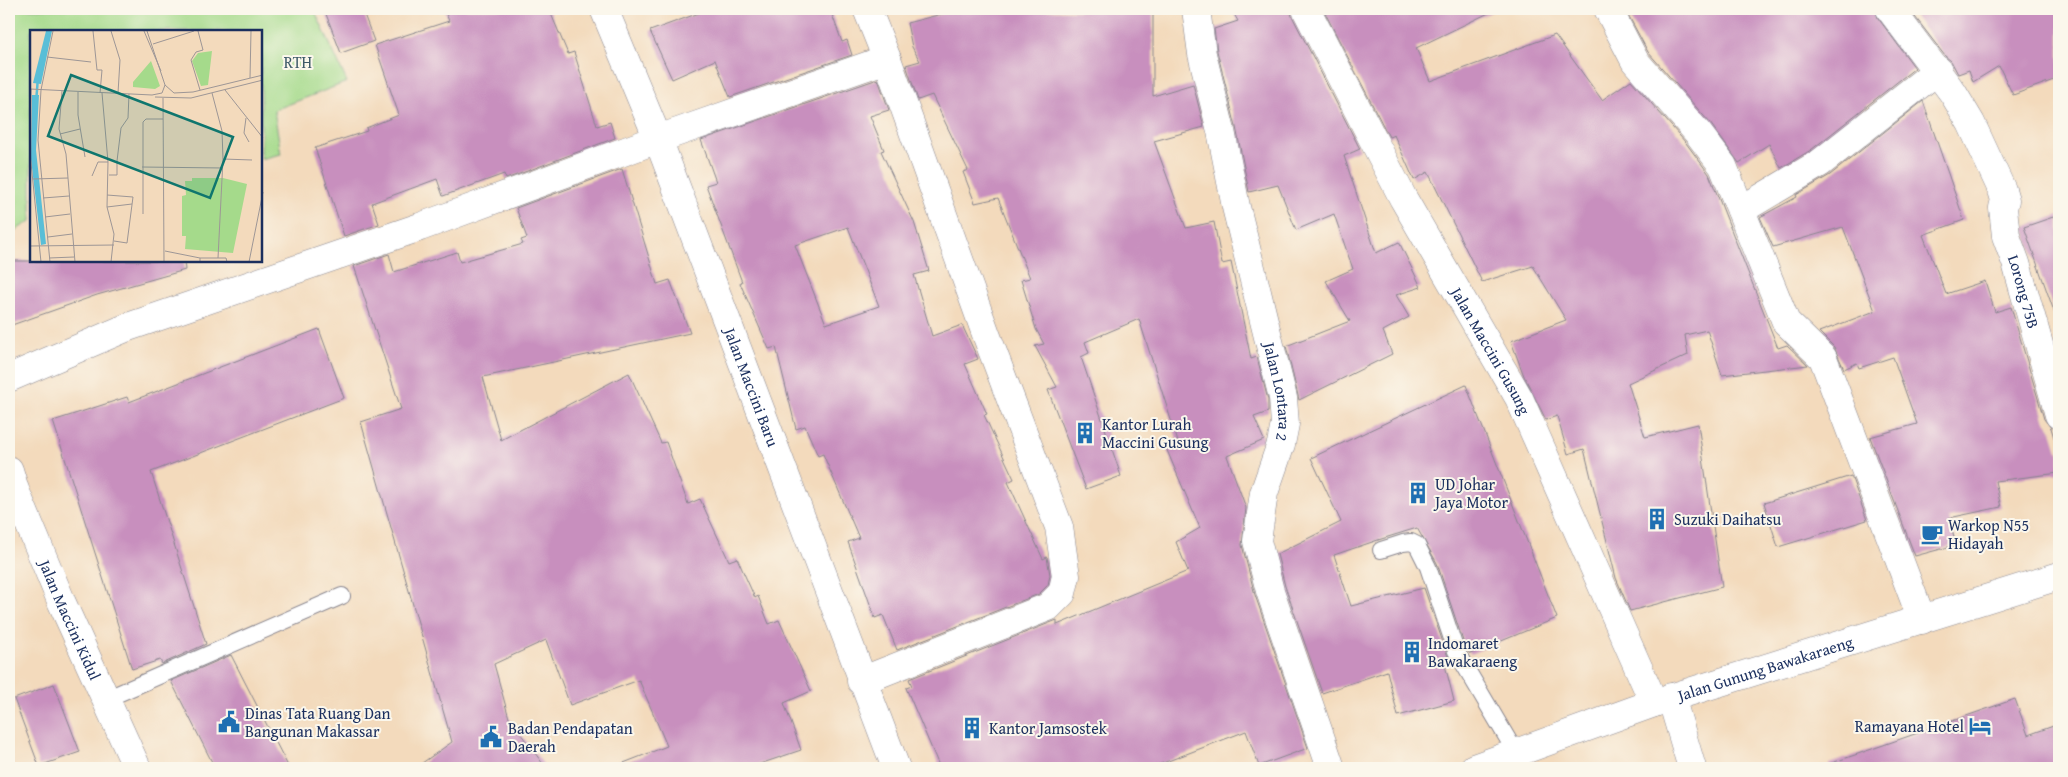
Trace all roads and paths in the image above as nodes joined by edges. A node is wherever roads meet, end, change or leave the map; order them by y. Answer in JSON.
{"nodes":[{"id":1,"x":604,"y":9,"type":"edge"},
{"id":2,"x":867,"y":9,"type":"edge"},
{"id":3,"x":1196,"y":9,"type":"edge"},
{"id":4,"x":1306,"y":9,"type":"edge"},
{"id":5,"x":1608,"y":9,"type":"edge"},
{"id":6,"x":1890,"y":9,"type":"edge"},
{"id":7,"x":887,"y":59,"type":"junction"},
{"id":8,"x":1938,"y":70,"type":"junction"},
{"id":9,"x":658,"y":139,"type":"junction"},
{"id":10,"x":1741,"y":210,"type":"junction"},
{"id":11,"x":9,"y":378,"type":"edge"},
{"id":12,"x":2059,"y":415,"type":"edge"},
{"id":13,"x":11,"y":484,"type":"edge"},
{"id":14,"x":1381,"y":550,"type":"dead end"},
{"id":15,"x":2059,"y":576,"type":"edge"},
{"id":16,"x":342,"y":596,"type":"dead end"},
{"id":17,"x":1922,"y":620,"type":"junction"},
{"id":18,"x":861,"y":681,"type":"junction"},
{"id":19,"x":106,"y":699,"type":"junction"},
{"id":20,"x":1663,"y":700,"type":"junction"},
{"id":21,"x":1516,"y":753,"type":"junction"},
{"id":22,"x":137,"y":768,"type":"edge"},
{"id":23,"x":896,"y":768,"type":"edge"},
{"id":24,"x":1331,"y":768,"type":"edge"},
{"id":25,"x":1474,"y":768,"type":"edge"},
{"id":26,"x":1692,"y":768,"type":"edge"}],
"edges":[{"from":1,"to":9,"type":"main road","name":"Jalan Maccini Baru"},
{"from":2,"to":7,"type":"main road"},
{"from":3,"to":24,"type":"main road","name":"Jalan Lontara 2"},
{"from":4,"to":20,"type":"main road","name":"Jalan Maccini Gusung"},
{"from":5,"to":10,"type":"main road"},
{"from":6,"to":8,"type":"main road","name":"Lorong 75B"},
{"from":7,"to":9,"type":"main road"},
{"from":7,"to":18,"type":"main road"},
{"from":8,"to":10,"type":"main road"},
{"from":8,"to":12,"type":"main road","name":"Lorong 75B"},
{"from":9,"to":11,"type":"main road"},
{"from":9,"to":18,"type":"main road","name":"Jalan Maccini Baru"},
{"from":10,"to":17,"type":"main road"},
{"from":13,"to":19,"type":"main road","name":"Jalan Maccini Kidul"},
{"from":14,"to":21,"type":"lane"},
{"from":15,"to":17,"type":"main road","name":"Jalan Gunung Bawakaraeng"},
{"from":16,"to":19,"type":"lane"},
{"from":17,"to":20,"type":"main road","name":"Jalan Gunung Bawakaraeng"},
{"from":18,"to":23,"type":"main road","name":"Jalan Maccini Baru"},
{"from":19,"to":22,"type":"main road","name":"Jalan Maccini Kidul"},
{"from":20,"to":21,"type":"main road","name":"Jalan Gunung Bawakaraeng"},
{"from":20,"to":26,"type":"main road","name":"Jalan Maccini Gusung"},
{"from":21,"to":25,"type":"main road","name":"Jalan Gunung Bawakaraeng"}]}
